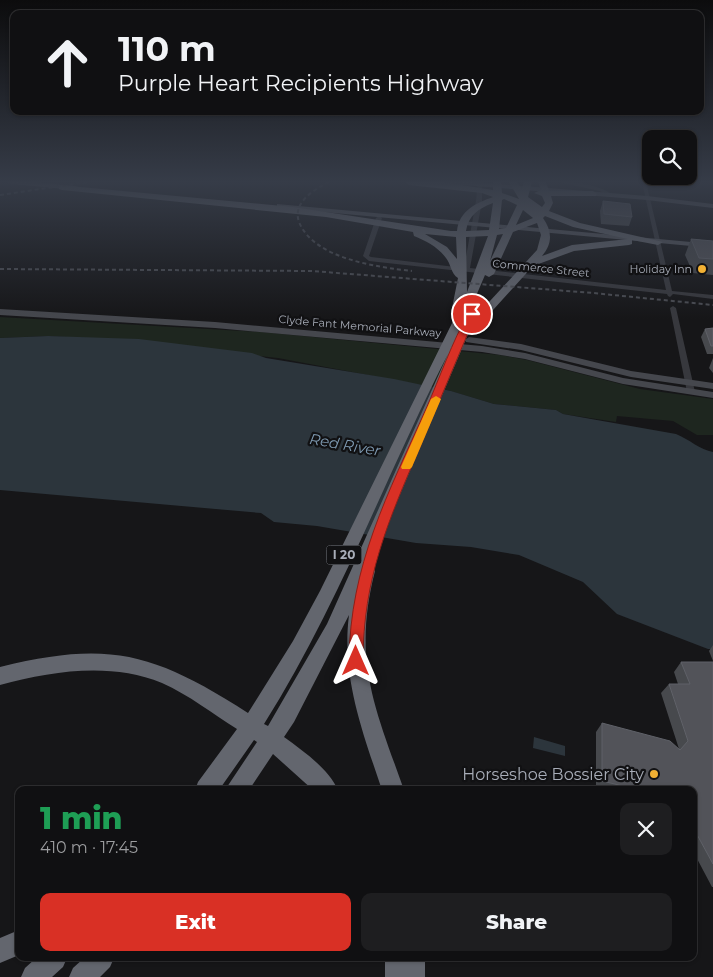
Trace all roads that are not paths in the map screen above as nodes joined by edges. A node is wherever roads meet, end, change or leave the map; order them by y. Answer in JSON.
{"nodes":[{"id":1,"x":376,"y":228,"type":"edge"},
{"id":2,"x":401,"y":228,"type":"edge"},
{"id":3,"x":407,"y":228,"type":"edge"},
{"id":4,"x":461,"y":228,"type":"edge"},
{"id":5,"x":474,"y":228,"type":"edge"},
{"id":6,"x":494,"y":228,"type":"edge"},
{"id":7,"x":511,"y":228,"type":"edge"},
{"id":8,"x":512,"y":228,"type":"edge"},
{"id":9,"x":515,"y":228,"type":"edge"},
{"id":10,"x":544,"y":228,"type":"edge"},
{"id":11,"x":592,"y":228,"type":"edge"},
{"id":12,"x":654,"y":228,"type":"edge"},
{"id":13,"x":658,"y":242,"type":"junction"},
{"id":14,"x":713,"y":246,"type":"edge"},
{"id":15,"x":526,"y":266,"type":"junction"},
{"id":16,"x":467,"y":270,"type":"junction"},
{"id":17,"x":461,"y":290,"type":"junction"},
{"id":18,"x":670,"y":295,"type":"junction"},
{"id":19,"x":713,"y":297,"type":"edge"},
{"id":20,"x":0,"y":306,"type":"edge"},
{"id":21,"x":673,"y":308,"type":"dead end"},
{"id":22,"x":0,"y":312,"type":"edge"},
{"id":23,"x":458,"y":334,"type":"junction"},
{"id":24,"x":713,"y":386,"type":"edge"},
{"id":25,"x":690,"y":388,"type":"junction"},
{"id":26,"x":713,"y":395,"type":"edge"},
{"id":27,"x":379,"y":529,"type":"junction"},
{"id":28,"x":0,"y":676,"type":"edge"},
{"id":29,"x":391,"y":784,"type":"edge"},
{"id":30,"x":209,"y":786,"type":"edge"},
{"id":31,"x":239,"y":786,"type":"edge"},
{"id":32,"x":323,"y":786,"type":"edge"},
{"id":33,"x":15,"y":944,"type":"edge"},
{"id":34,"x":0,"y":951,"type":"edge"},
{"id":35,"x":51,"y":961,"type":"edge"},
{"id":36,"x":98,"y":961,"type":"edge"},
{"id":37,"x":398,"y":961,"type":"edge"},
{"id":38,"x":413,"y":961,"type":"edge"},
{"id":39,"x":34,"y":977,"type":"edge"},
{"id":40,"x":82,"y":977,"type":"edge"},
{"id":41,"x":398,"y":977,"type":"edge"},
{"id":42,"x":412,"y":977,"type":"edge"}],
"edges":[{"from":1,"to":16,"type":"street","name":"Commerce Street"},
{"from":2,"to":17,"type":"highway"},
{"from":3,"to":9,"type":"highway"},
{"from":4,"to":17,"type":"highway"},
{"from":5,"to":16,"type":"street"},
{"from":6,"to":23,"type":"highway","number":"I 20"},
{"from":7,"to":23,"type":"highway","number":"I 20"},
{"from":8,"to":13,"type":"main road"},
{"from":10,"to":15,"type":"highway"},
{"from":11,"to":13,"type":"highway"},
{"from":12,"to":13,"type":"street"},
{"from":13,"to":14,"type":"main road"},
{"from":13,"to":15,"type":"highway"},
{"from":13,"to":18,"type":"street"},
{"from":15,"to":23,"type":"highway"},
{"from":16,"to":18,"type":"street","name":"Commerce Street"},
{"from":17,"to":23,"type":"highway"},
{"from":18,"to":19,"type":"street","name":"Commerce Street"},
{"from":20,"to":25,"type":"main road","name":"Clyde Fant Memorial Parkway"},
{"from":21,"to":25,"type":"street"},
{"from":22,"to":25,"type":"main road","name":"Clyde Fant Memorial Parkway"},
{"from":23,"to":27,"type":"highway","number":"I 20"},
{"from":23,"to":30,"type":"highway","number":"I 20"},
{"from":24,"to":25,"type":"main road","name":"Clyde Fant Memorial Parkway"},
{"from":25,"to":26,"type":"main road","name":"Clyde Fant Memorial Parkway"},
{"from":27,"to":29,"type":"highway"},
{"from":27,"to":31,"type":"highway","number":"I 20"},
{"from":28,"to":32,"type":"highway"},
{"from":33,"to":34,"type":"highway"},
{"from":35,"to":39,"type":"highway"},
{"from":36,"to":40,"type":"highway"},
{"from":37,"to":41,"type":"highway"},
{"from":38,"to":42,"type":"highway"}]}
